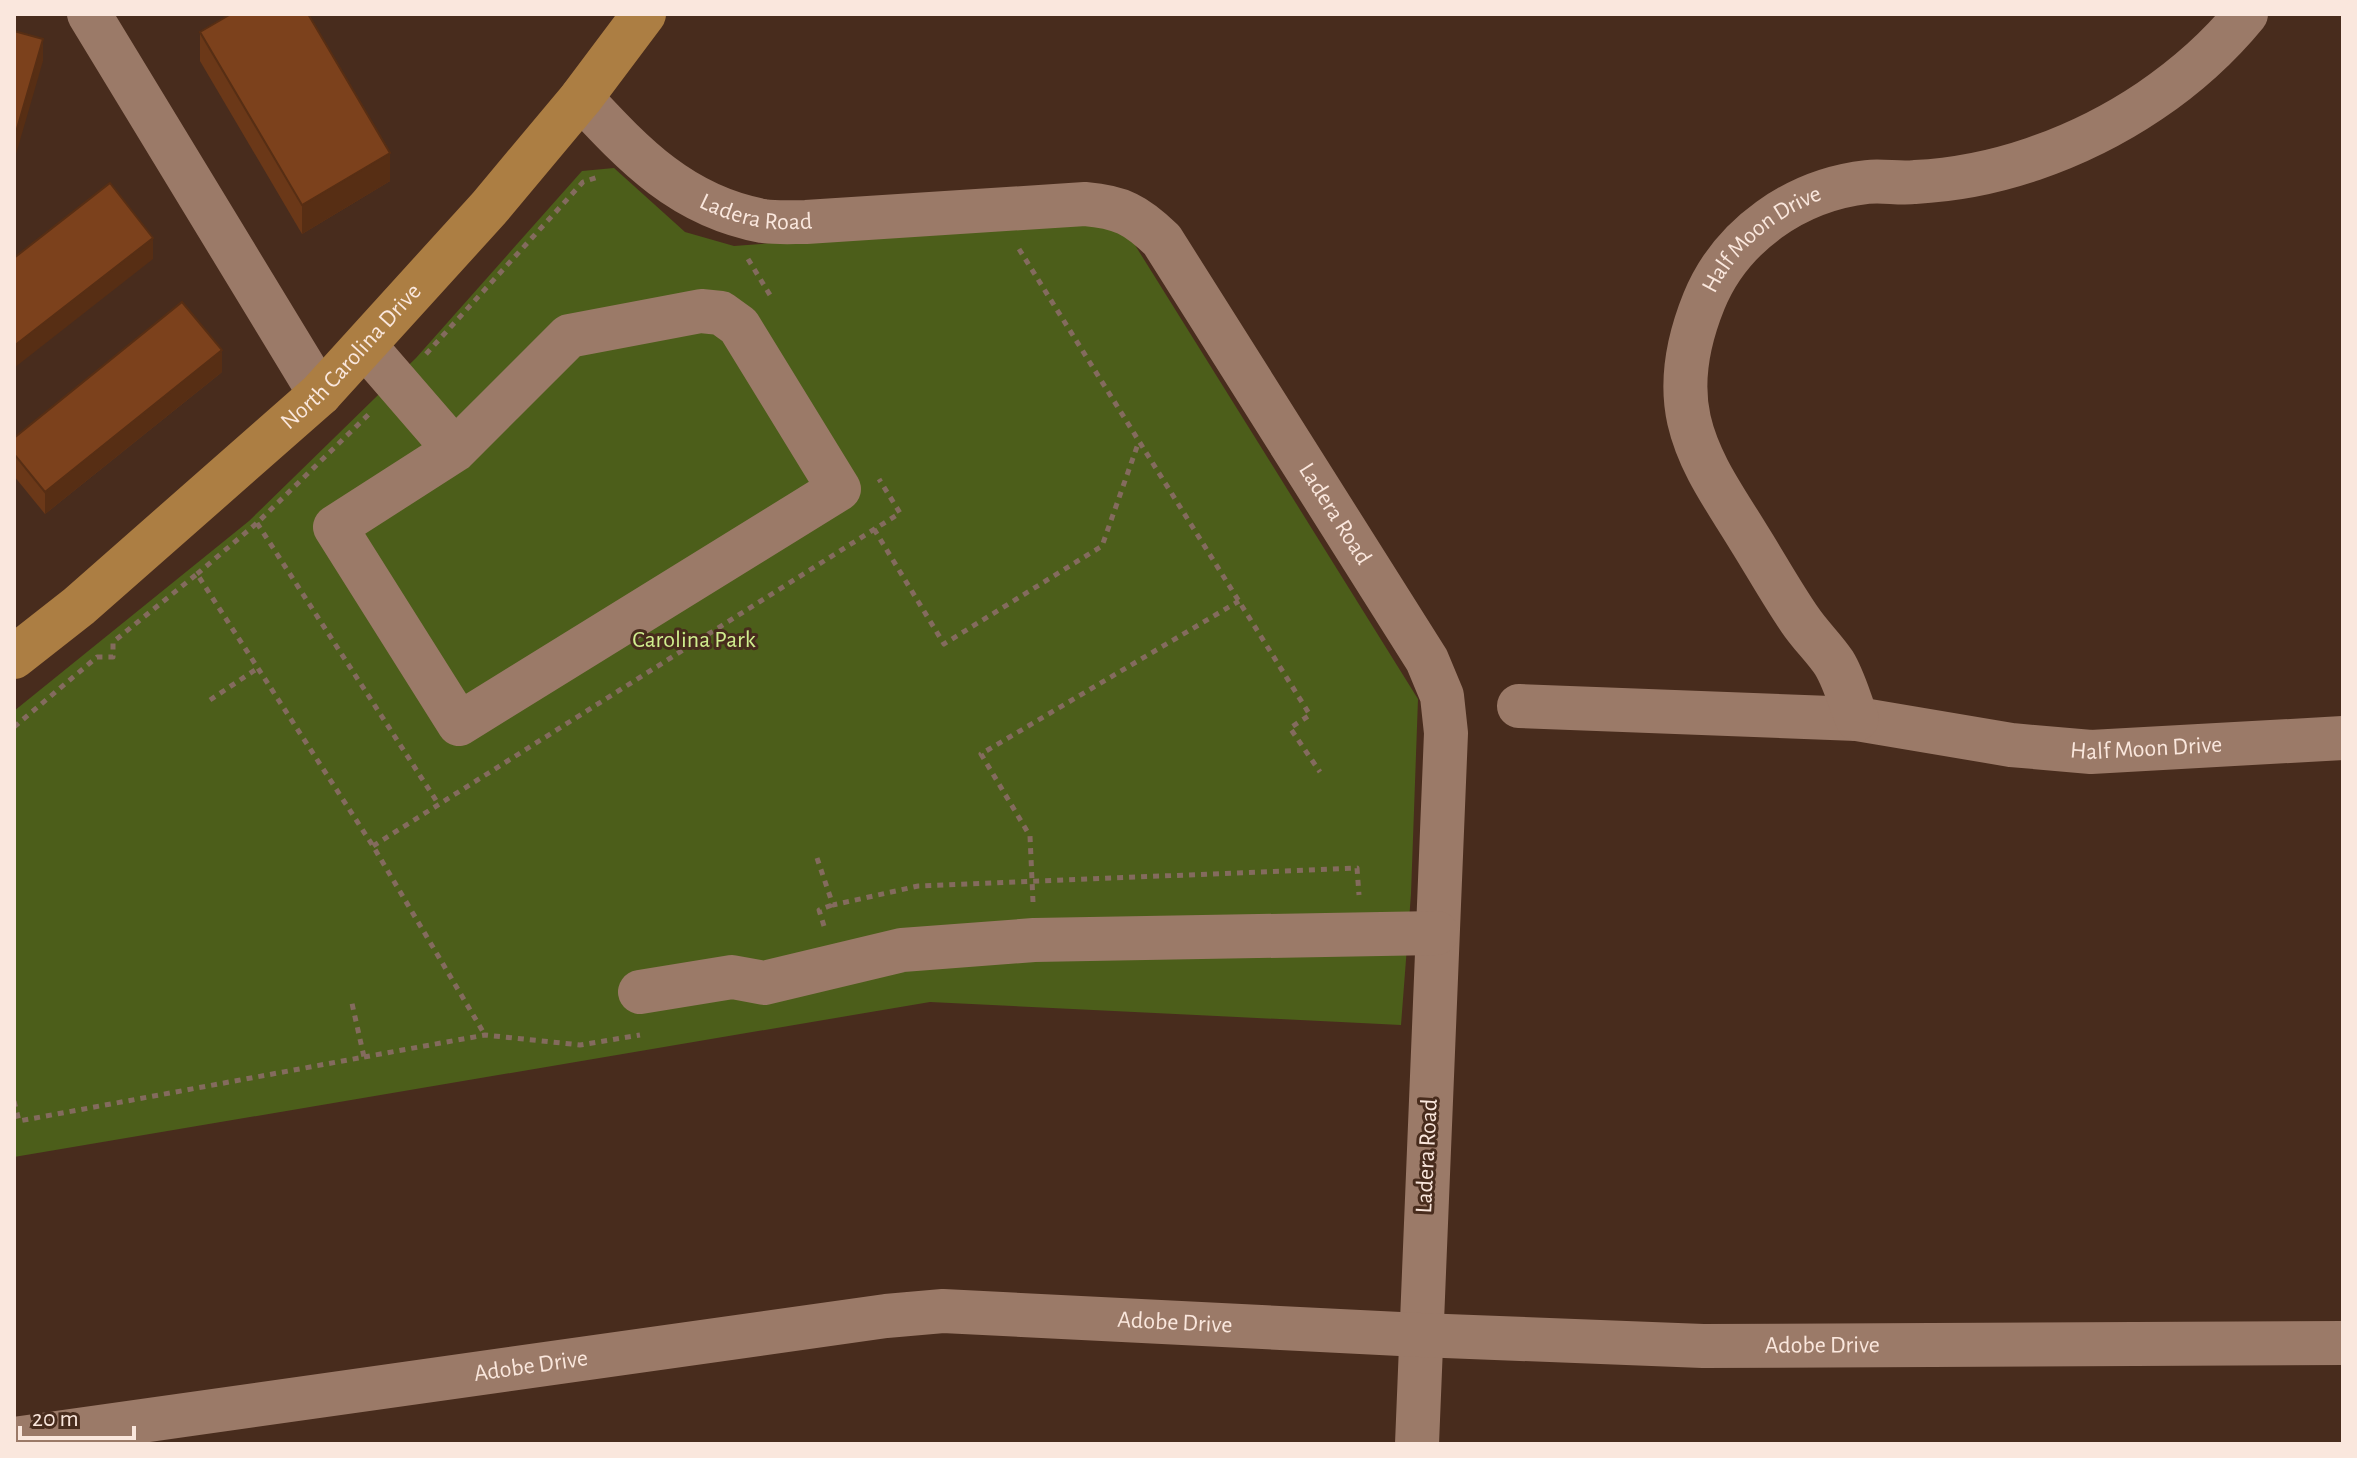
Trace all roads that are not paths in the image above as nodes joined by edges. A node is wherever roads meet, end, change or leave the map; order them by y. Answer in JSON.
{"nodes":[{"id":1,"x":89,"y":14,"type":"edge"},
{"id":2,"x":644,"y":14,"type":"edge"},
{"id":3,"x":2246,"y":14,"type":"edge"},
{"id":4,"x":581,"y":98,"type":"junction"},
{"id":5,"x":365,"y":346,"type":"junction"},
{"id":6,"x":320,"y":394,"type":"junction"},
{"id":7,"x":455,"y":450,"type":"junction"},
{"id":8,"x":14,"y":657,"type":"edge"},
{"id":9,"x":1519,"y":706,"type":"dead end"},
{"id":10,"x":1857,"y":719,"type":"junction"},
{"id":11,"x":2343,"y":738,"type":"edge"},
{"id":12,"x":1437,"y":933,"type":"junction"},
{"id":13,"x":640,"y":992,"type":"dead end"},
{"id":14,"x":1420,"y":1335,"type":"junction"},
{"id":15,"x":2343,"y":1343,"type":"edge"},
{"id":16,"x":14,"y":1439,"type":"edge"},
{"id":17,"x":1417,"y":1444,"type":"edge"}],
"edges":[{"from":1,"to":6,"type":"street"},
{"from":2,"to":4,"type":"main road","name":"North Carolina Drive"},
{"from":3,"to":10,"type":"street","name":"Half Moon Drive"},
{"from":4,"to":5,"type":"main road","name":"North Carolina Drive"},
{"from":4,"to":12,"type":"street","name":"Ladera Road"},
{"from":5,"to":6,"type":"main road","name":"North Carolina Drive"},
{"from":5,"to":7,"type":"street"},
{"from":6,"to":8,"type":"main road","name":"North Carolina Drive"},
{"from":7,"to":7,"type":"street"},
{"from":9,"to":10,"type":"street","name":"Half Moon Drive"},
{"from":10,"to":11,"type":"street","name":"Half Moon Drive"},
{"from":12,"to":13,"type":"street"},
{"from":12,"to":14,"type":"street","name":"Ladera Road"},
{"from":14,"to":15,"type":"street","name":"Adobe Drive"},
{"from":14,"to":16,"type":"street","name":"Adobe Drive"},
{"from":14,"to":17,"type":"street","name":"Ladera Road"}]}
